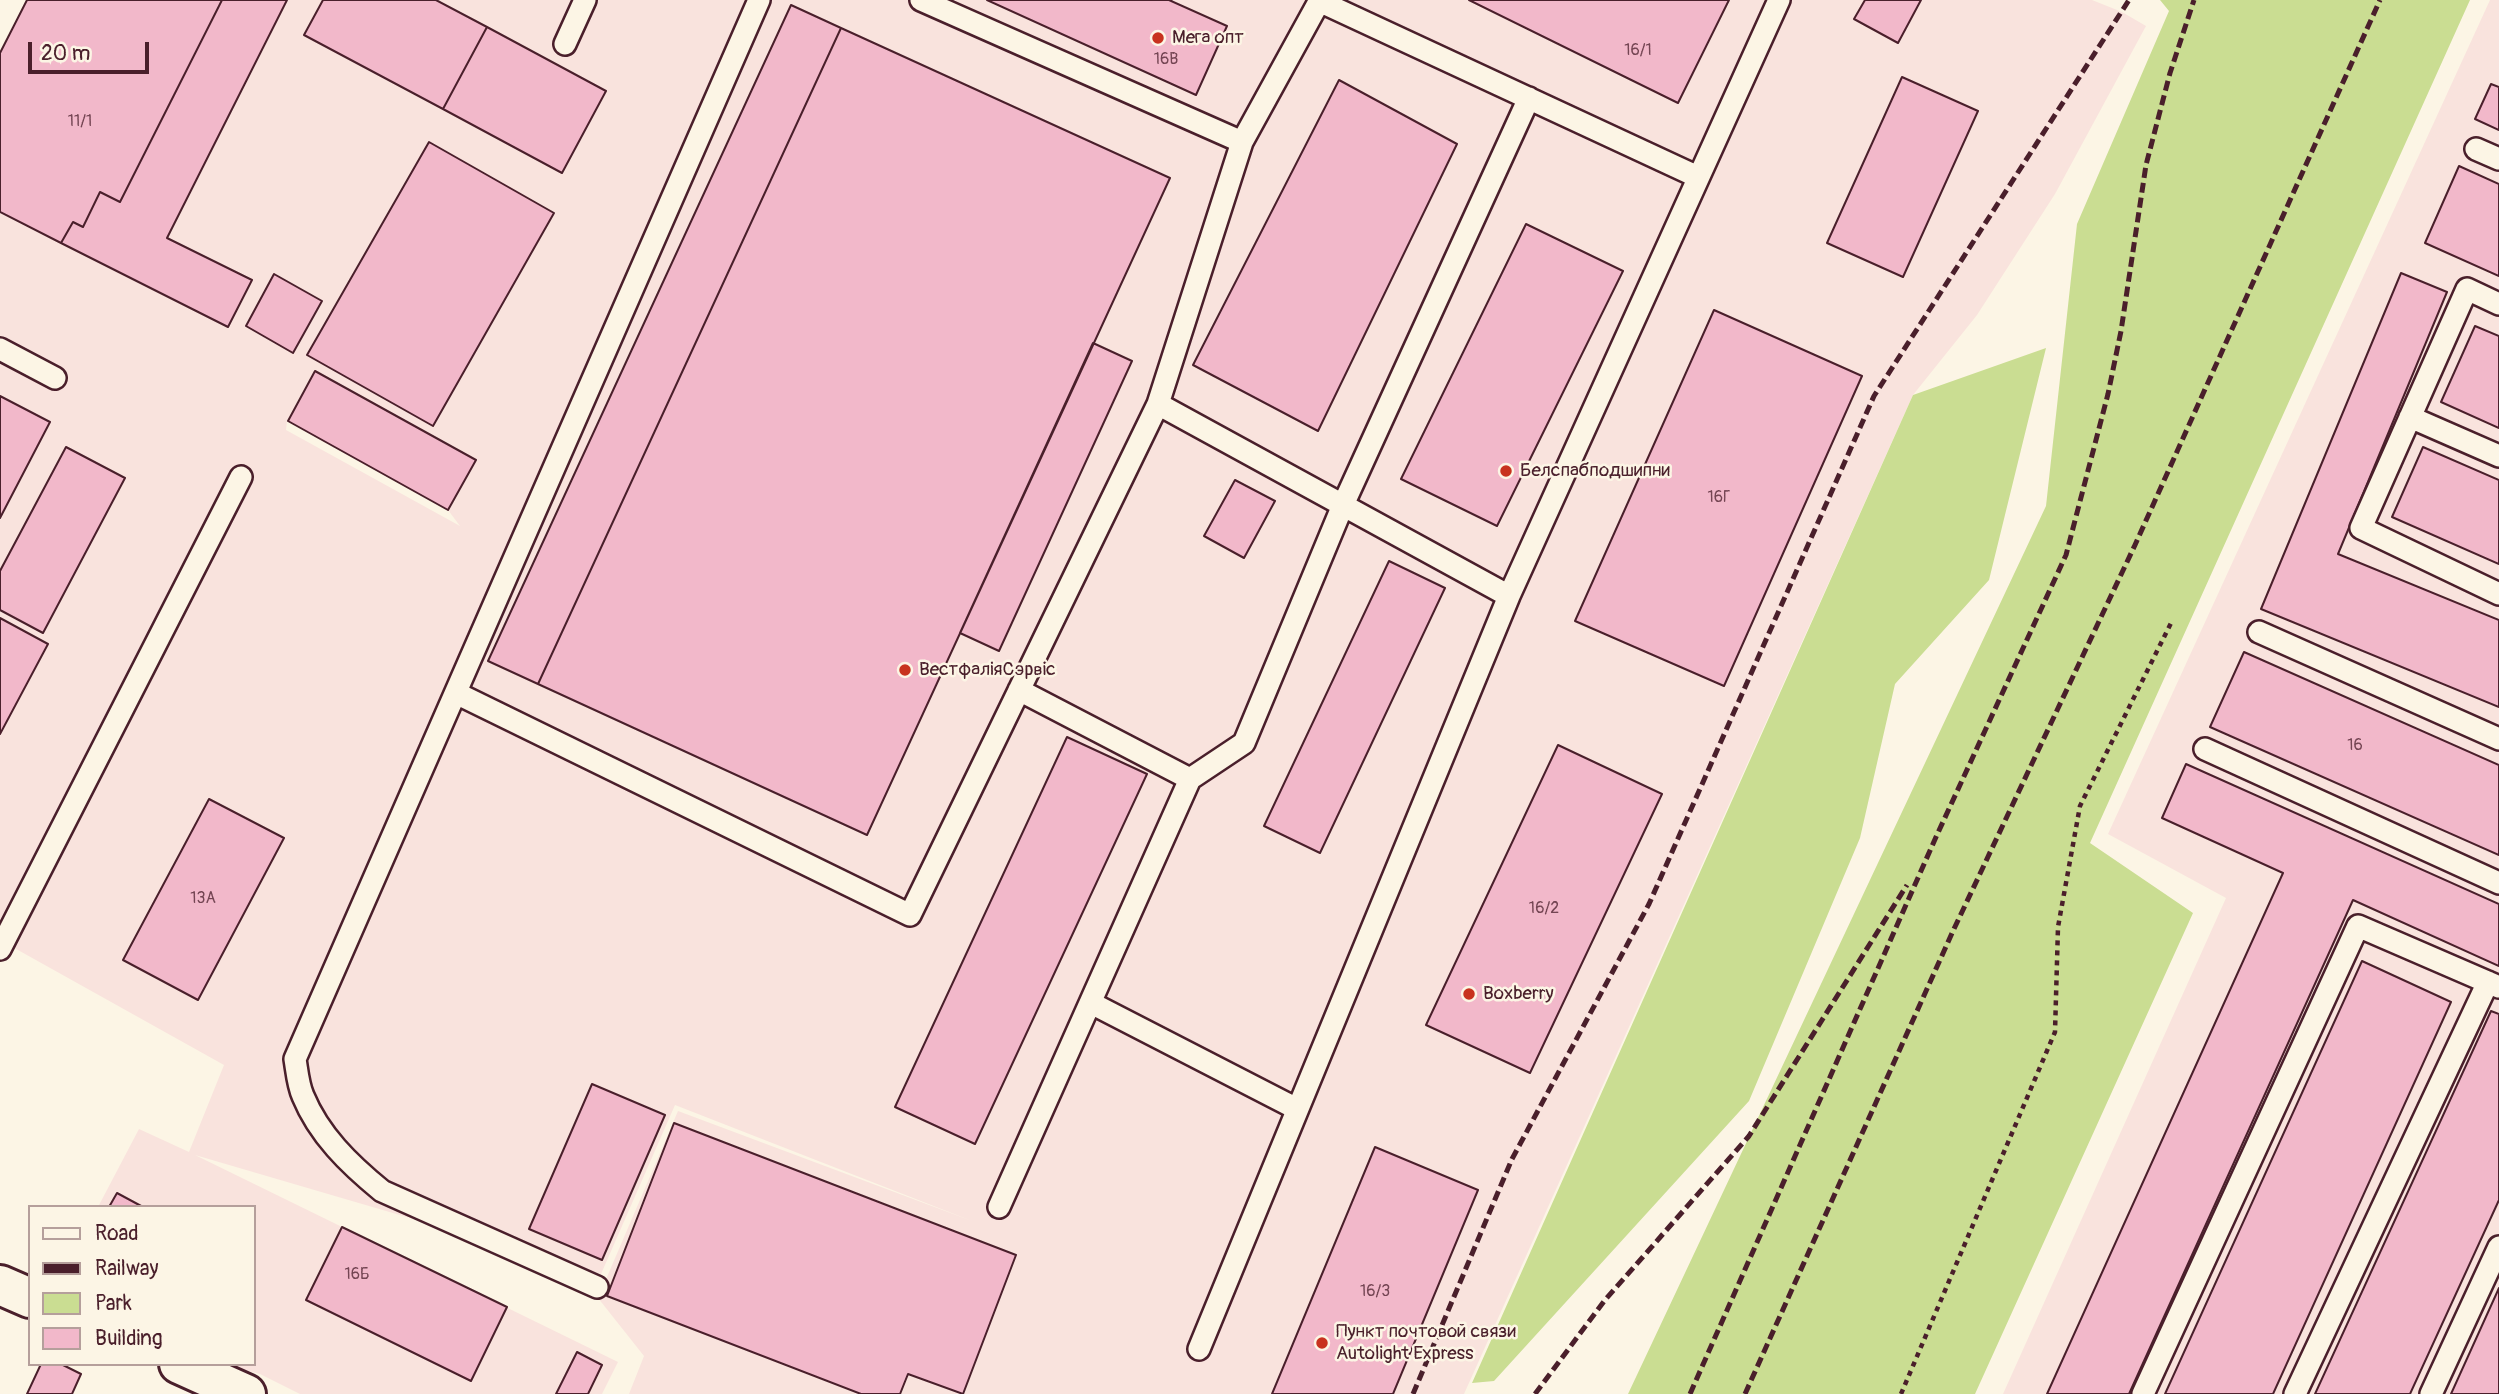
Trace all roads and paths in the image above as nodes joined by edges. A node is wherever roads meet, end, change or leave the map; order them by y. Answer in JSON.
{"nodes":[{"id":1,"x":585,"y":0,"type":"edge"},
{"id":2,"x":759,"y":0,"type":"edge"},
{"id":3,"x":920,"y":0,"type":"edge"},
{"id":4,"x":1320,"y":0,"type":"edge"},
{"id":5,"x":1779,"y":0,"type":"edge"},
{"id":6,"x":565,"y":44,"type":"dead end"},
{"id":7,"x":1529,"y":98,"type":"junction"},
{"id":8,"x":1242,"y":142,"type":"junction"},
{"id":9,"x":2476,"y":149,"type":"dead end"},
{"id":10,"x":2499,"y":159,"type":"edge"},
{"id":11,"x":1698,"y":177,"type":"junction"},
{"id":12,"x":2499,"y":304,"type":"edge"},
{"id":13,"x":0,"y":349,"type":"edge"},
{"id":14,"x":55,"y":378,"type":"dead end"},
{"id":15,"x":1158,"y":404,"type":"junction"},
{"id":16,"x":2410,"y":417,"type":"junction"},
{"id":17,"x":2499,"y":456,"type":"edge"},
{"id":18,"x":241,"y":477,"type":"dead end"},
{"id":19,"x":1343,"y":505,"type":"junction"},
{"id":20,"x":2499,"y":594,"type":"edge"},
{"id":21,"x":1509,"y":596,"type":"junction"},
{"id":22,"x":2172,"y":621,"type":"dead end"},
{"id":23,"x":2259,"y":632,"type":"dead end"},
{"id":24,"x":1019,"y":690,"type":"junction"},
{"id":25,"x":456,"y":693,"type":"junction"},
{"id":26,"x":2499,"y":739,"type":"edge"},
{"id":27,"x":2205,"y":749,"type":"dead end"},
{"id":28,"x":1190,"y":779,"type":"junction"},
{"id":29,"x":2499,"y":883,"type":"edge"},
{"id":30,"x":0,"y":949,"type":"edge"},
{"id":31,"x":2494,"y":984,"type":"edge"},
{"id":32,"x":1091,"y":1003,"type":"junction"},
{"id":33,"x":1297,"y":1109,"type":"junction"},
{"id":34,"x":999,"y":1207,"type":"dead end"},
{"id":35,"x":2499,"y":1247,"type":"edge"},
{"id":36,"x":0,"y":1285,"type":"edge"},
{"id":37,"x":597,"y":1287,"type":"dead end"},
{"id":38,"x":28,"y":1297,"type":"edge"},
{"id":39,"x":1199,"y":1349,"type":"dead end"},
{"id":40,"x":183,"y":1366,"type":"edge"},
{"id":41,"x":246,"y":1394,"type":"edge"},
{"id":42,"x":1901,"y":1394,"type":"edge"},
{"id":43,"x":2143,"y":1394,"type":"edge"},
{"id":44,"x":2295,"y":1394,"type":"edge"},
{"id":45,"x":2431,"y":1394,"type":"edge"}],
"edges":[{"from":1,"to":6,"type":"lane"},
{"from":2,"to":25,"type":"lane"},
{"from":3,"to":8,"type":"lane"},
{"from":4,"to":7,"type":"lane"},
{"from":4,"to":8,"type":"lane"},
{"from":5,"to":11,"type":"lane"},
{"from":7,"to":11,"type":"lane"},
{"from":7,"to":19,"type":"lane"},
{"from":8,"to":15,"type":"lane"},
{"from":9,"to":10,"type":"lane"},
{"from":11,"to":21,"type":"lane"},
{"from":12,"to":16,"type":"lane"},
{"from":13,"to":14,"type":"lane"},
{"from":15,"to":19,"type":"lane"},
{"from":15,"to":24,"type":"lane"},
{"from":16,"to":17,"type":"lane"},
{"from":16,"to":20,"type":"lane"},
{"from":18,"to":30,"type":"lane"},
{"from":19,"to":21,"type":"lane"},
{"from":19,"to":28,"type":"lane"},
{"from":21,"to":33,"type":"lane"},
{"from":22,"to":42,"type":"path"},
{"from":23,"to":26,"type":"lane"},
{"from":24,"to":25,"type":"lane"},
{"from":24,"to":28,"type":"lane"},
{"from":25,"to":37,"type":"lane"},
{"from":27,"to":29,"type":"lane"},
{"from":28,"to":32,"type":"lane"},
{"from":31,"to":43,"type":"lane"},
{"from":31,"to":44,"type":"lane"},
{"from":32,"to":33,"type":"lane"},
{"from":32,"to":34,"type":"lane"},
{"from":33,"to":39,"type":"lane"},
{"from":35,"to":45,"type":"lane"},
{"from":36,"to":38,"type":"street"},
{"from":40,"to":41,"type":"street"}]}
